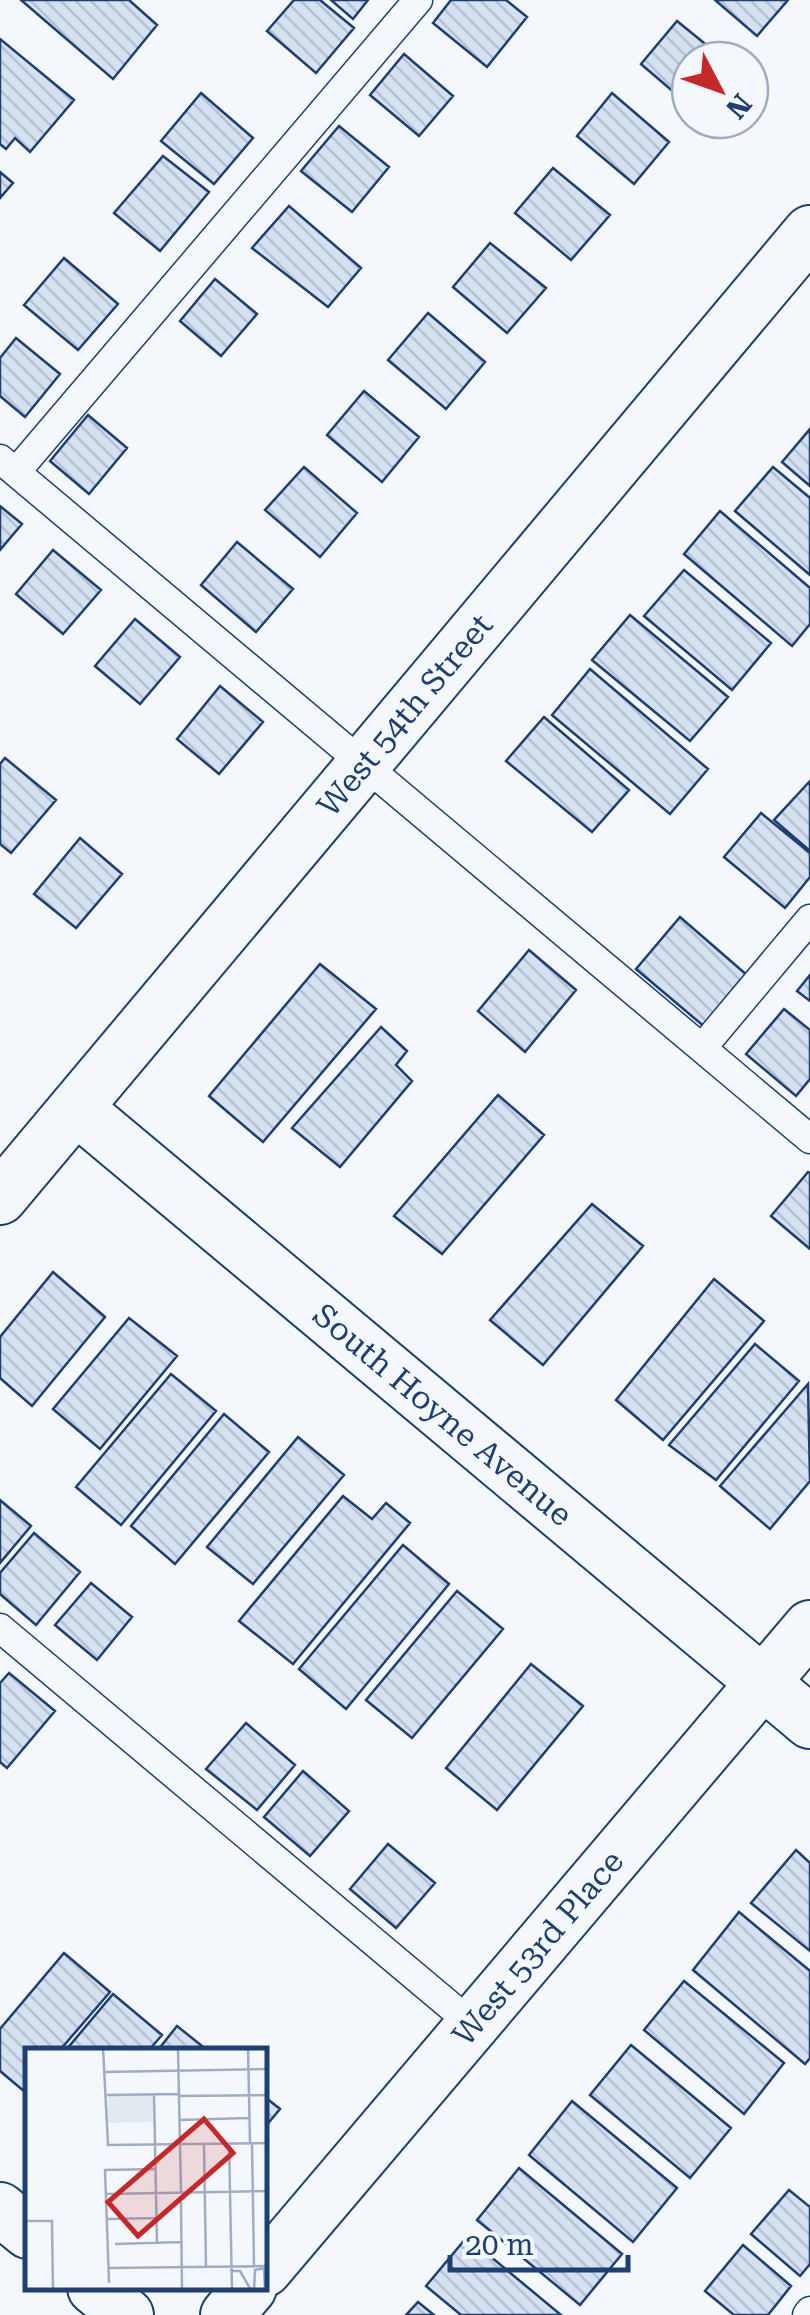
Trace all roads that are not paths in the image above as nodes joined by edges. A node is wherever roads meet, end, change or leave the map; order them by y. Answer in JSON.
{"nodes":[{"id":1,"x":418,"y":0,"type":"edge"},
{"id":2,"x":810,"y":232,"type":"edge"},
{"id":3,"x":8,"y":466,"type":"edge"},
{"id":4,"x":364,"y":764,"type":"junction"},
{"id":5,"x":810,"y":919,"type":"edge"},
{"id":6,"x":702,"y":1048,"type":"junction"},
{"id":7,"x":76,"y":1108,"type":"junction"},
{"id":8,"x":810,"y":1139,"type":"edge"},
{"id":9,"x":0,"y":1198,"type":"edge"},
{"id":10,"x":810,"y":1627,"type":"edge"},
{"id":11,"x":0,"y":1628,"type":"edge"},
{"id":12,"x":763,"y":1682,"type":"junction"},
{"id":13,"x":810,"y":1722,"type":"edge"},
{"id":14,"x":473,"y":2025,"type":"junction"},
{"id":15,"x":0,"y":2209,"type":"edge"},
{"id":16,"x":25,"y":2230,"type":"edge"},
{"id":17,"x":268,"y":2266,"type":"edge"},
{"id":18,"x":96,"y":2290,"type":"edge"},
{"id":19,"x":248,"y":2290,"type":"edge"},
{"id":20,"x":127,"y":2315,"type":"edge"},
{"id":21,"x":226,"y":2315,"type":"edge"}],
"edges":[{"from":1,"to":3,"type":"lane"},
{"from":2,"to":4,"type":"street","name":"West 54th Street"},
{"from":3,"to":4,"type":"lane"},
{"from":4,"to":6,"type":"lane"},
{"from":4,"to":7,"type":"street","name":"West 54th Street"},
{"from":5,"to":6,"type":"lane"},
{"from":6,"to":8,"type":"lane"},
{"from":7,"to":9,"type":"street","name":"West 54th Street"},
{"from":7,"to":12,"type":"street","name":"South Hoyne Avenue"},
{"from":10,"to":12,"type":"street","name":"West 53rd Place"},
{"from":11,"to":14,"type":"lane"},
{"from":12,"to":13,"type":"street","name":"South Hoyne Avenue"},
{"from":12,"to":14,"type":"street","name":"West 53rd Place"},
{"from":14,"to":17,"type":"street","name":"West 53rd Place"},
{"from":15,"to":16,"type":"street"},
{"from":18,"to":20,"type":"street"},
{"from":19,"to":21,"type":"street"}]}
